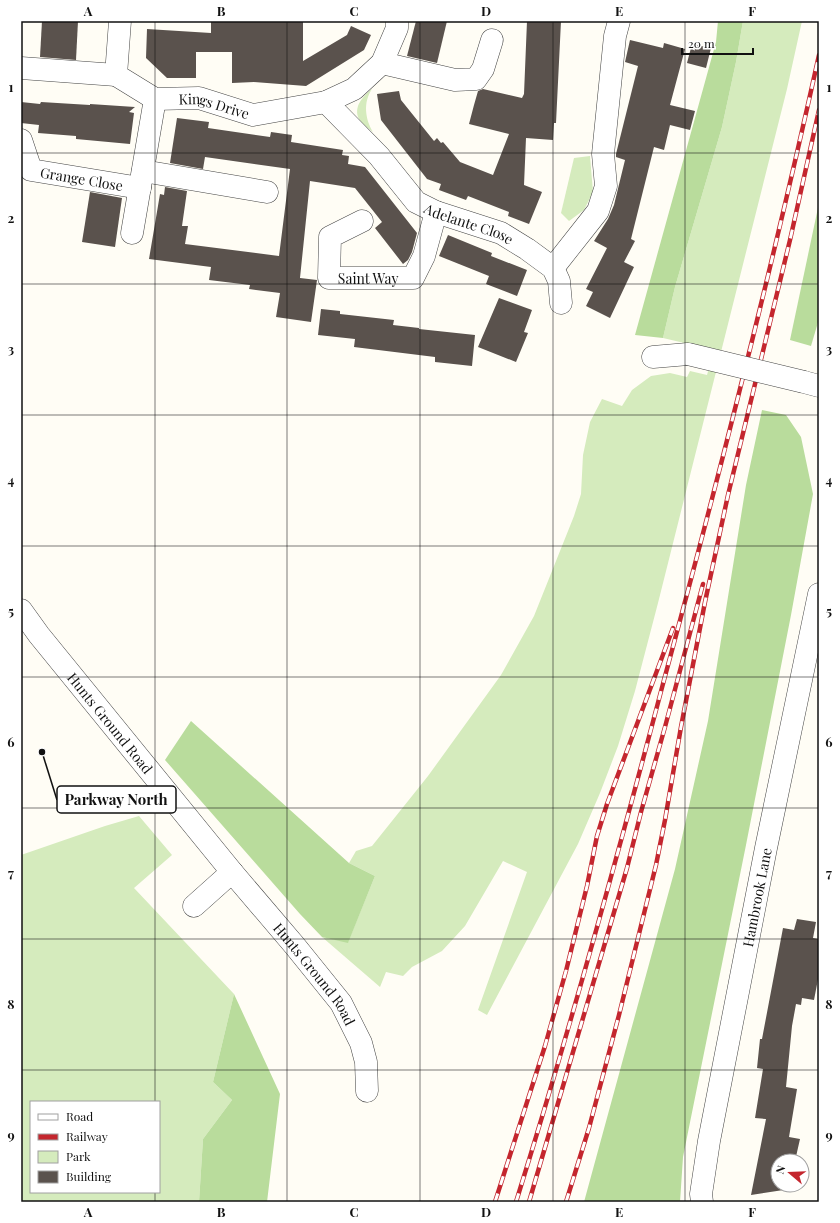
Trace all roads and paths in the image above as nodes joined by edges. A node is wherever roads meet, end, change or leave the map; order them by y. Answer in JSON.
{"nodes":[{"id":1,"x":120,"y":21,"type":"edge"},
{"id":2,"x":398,"y":21,"type":"edge"},
{"id":3,"x":619,"y":21,"type":"edge"},
{"id":4,"x":492,"y":40,"type":"dead end"},
{"id":5,"x":382,"y":63,"type":"junction"},
{"id":6,"x":21,"y":68,"type":"edge"},
{"id":7,"x":116,"y":75,"type":"junction"},
{"id":8,"x":155,"y":99,"type":"junction"},
{"id":9,"x":326,"y":102,"type":"junction"},
{"id":10,"x":21,"y":140,"type":"edge"},
{"id":11,"x":141,"y":180,"type":"junction"},
{"id":12,"x":266,"y":192,"type":"dead end"},
{"id":13,"x":436,"y":212,"type":"junction"},
{"id":14,"x":362,"y":221,"type":"dead end"},
{"id":15,"x":132,"y":233,"type":"dead end"},
{"id":16,"x":553,"y":268,"type":"junction"},
{"id":17,"x":561,"y":303,"type":"dead end"},
{"id":18,"x":653,"y":357,"type":"dead end"},
{"id":19,"x":811,"y":384,"type":"edge"},
{"id":20,"x":819,"y":594,"type":"edge"},
{"id":21,"x":21,"y":610,"type":"edge"},
{"id":22,"x":232,"y":872,"type":"junction"},
{"id":23,"x":194,"y":906,"type":"dead end"},
{"id":24,"x":367,"y":1091,"type":"dead end"},
{"id":25,"x":702,"y":1202,"type":"edge"}],
"edges":[{"from":1,"to":7,"type":"street"},
{"from":2,"to":5,"type":"street","name":"Kings Drive"},
{"from":3,"to":16,"type":"street"},
{"from":4,"to":5,"type":"street"},
{"from":5,"to":9,"type":"street","name":"Kings Drive"},
{"from":6,"to":7,"type":"street"},
{"from":7,"to":8,"type":"street"},
{"from":8,"to":9,"type":"street","name":"Kings Drive"},
{"from":8,"to":11,"type":"street","name":"Grange Close"},
{"from":9,"to":13,"type":"street","name":"Adelante Close"},
{"from":10,"to":11,"type":"street","name":"Grange Close"},
{"from":11,"to":12,"type":"street","name":"Grange Close"},
{"from":11,"to":15,"type":"street","name":"Grange Close"},
{"from":13,"to":14,"type":"street","name":"Saint Way"},
{"from":13,"to":16,"type":"street","name":"Adelante Close"},
{"from":16,"to":17,"type":"street"},
{"from":18,"to":19,"type":"street","bridge":true},
{"from":20,"to":25,"type":"street","name":"Hambrook Lane"},
{"from":21,"to":22,"type":"street","name":"Hunts Ground Road"},
{"from":22,"to":23,"type":"street"},
{"from":22,"to":24,"type":"street","name":"Hunts Ground Road"}]}
